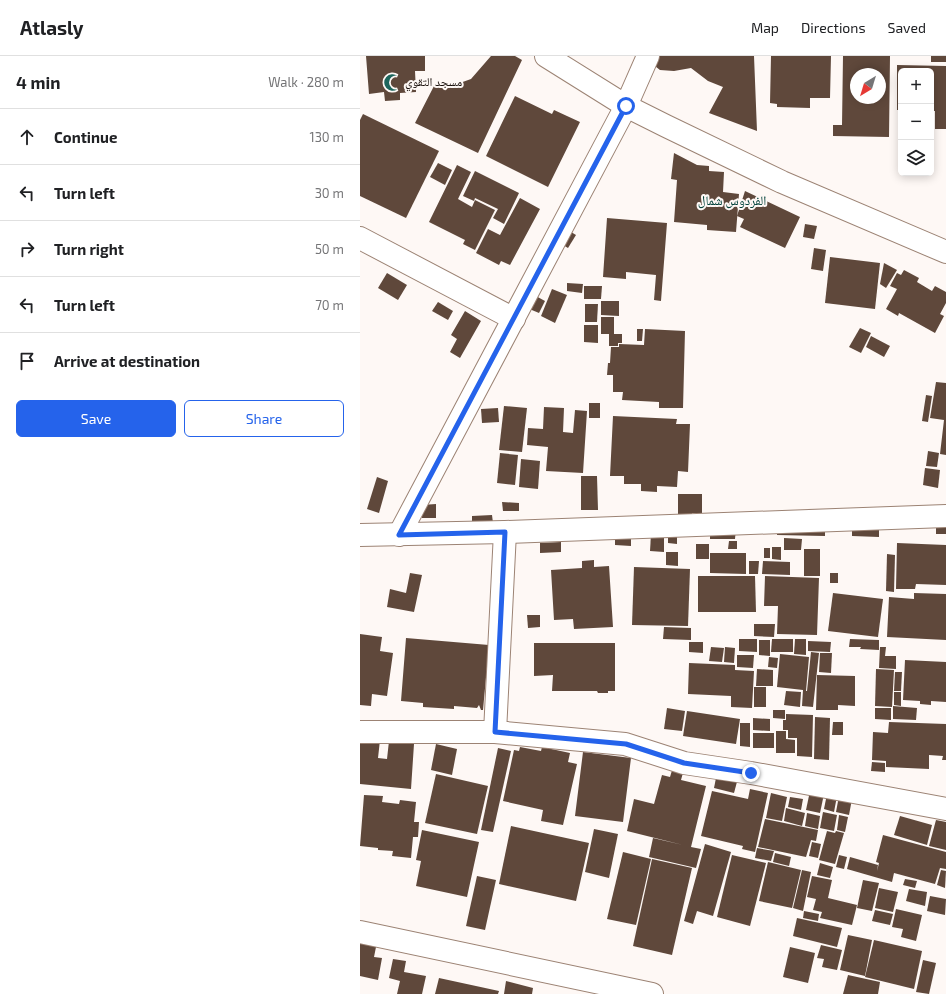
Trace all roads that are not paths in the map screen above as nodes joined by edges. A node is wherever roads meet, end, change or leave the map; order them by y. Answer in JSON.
{"nodes":[{"id":1,"x":546,"y":56,"type":"edge"},
{"id":2,"x":648,"y":56,"type":"edge"},
{"id":3,"x":626,"y":106,"type":"junction"},
{"id":4,"x":360,"y":238,"type":"edge"},
{"id":5,"x":946,"y":252,"type":"edge"},
{"id":6,"x":514,"y":319,"type":"junction"},
{"id":7,"x":946,"y":516,"type":"edge"},
{"id":8,"x":505,"y":532,"type":"junction"},
{"id":9,"x":399,"y":535,"type":"junction"},
{"id":10,"x":360,"y":536,"type":"edge"},
{"id":11,"x":360,"y":732,"type":"edge"},
{"id":12,"x":495,"y":732,"type":"junction"},
{"id":13,"x":946,"y":809,"type":"edge"},
{"id":14,"x":360,"y":932,"type":"edge"},
{"id":15,"x":652,"y":994,"type":"edge"}],
"edges":[{"from":1,"to":3,"type":"street"},
{"from":2,"to":3,"type":"street"},
{"from":3,"to":5,"type":"street"},
{"from":3,"to":6,"type":"street"},
{"from":4,"to":6,"type":"street"},
{"from":6,"to":9,"type":"street"},
{"from":7,"to":8,"type":"street"},
{"from":8,"to":9,"type":"street"},
{"from":8,"to":12,"type":"street"},
{"from":9,"to":10,"type":"street"},
{"from":11,"to":12,"type":"street"},
{"from":12,"to":13,"type":"street"},
{"from":14,"to":15,"type":"street"}]}
